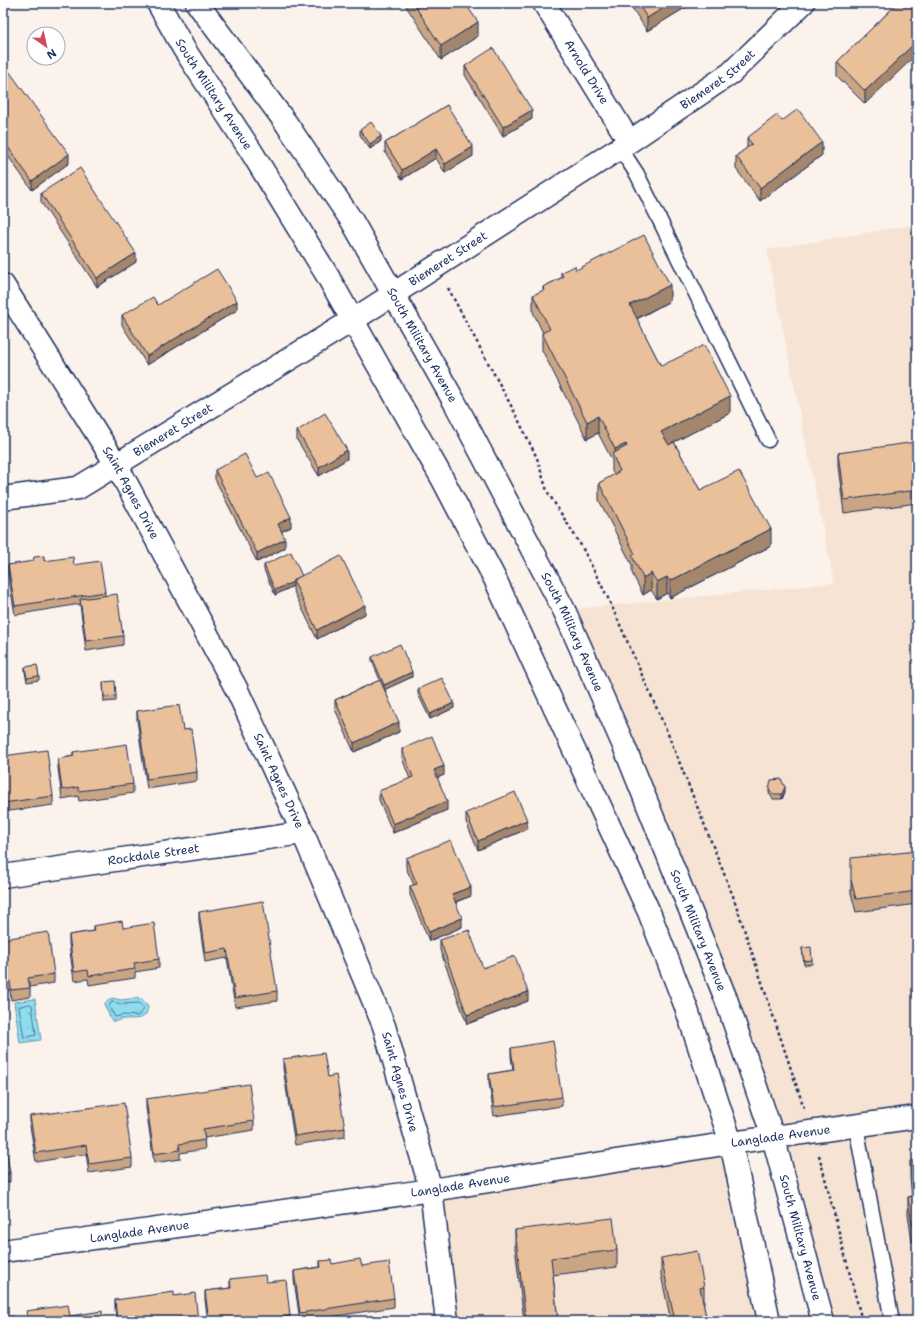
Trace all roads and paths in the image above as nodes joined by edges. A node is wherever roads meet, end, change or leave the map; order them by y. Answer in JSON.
{"nodes":[{"id":1,"x":158,"y":3,"type":"edge"},
{"id":2,"x":197,"y":3,"type":"edge"},
{"id":3,"x":544,"y":3,"type":"edge"},
{"id":4,"x":803,"y":3,"type":"edge"},
{"id":5,"x":624,"y":145,"type":"junction"},
{"id":6,"x":436,"y":267,"type":"junction"},
{"id":7,"x":3,"y":285,"type":"edge"},
{"id":8,"x":394,"y":294,"type":"junction"},
{"id":9,"x":353,"y":320,"type":"junction"},
{"id":10,"x":768,"y":440,"type":"dead end"},
{"id":11,"x":116,"y":464,"type":"junction"},
{"id":12,"x":3,"y":498,"type":"edge"},
{"id":13,"x":303,"y":833,"type":"junction"},
{"id":14,"x":3,"y":876,"type":"edge"},
{"id":15,"x":917,"y":1117,"type":"edge"},
{"id":16,"x":856,"y":1126,"type":"junction"},
{"id":17,"x":812,"y":1132,"type":"junction"},
{"id":18,"x":773,"y":1137,"type":"junction"},
{"id":19,"x":732,"y":1143,"type":"junction"},
{"id":20,"x":431,"y":1190,"type":"junction"},
{"id":21,"x":3,"y":1251,"type":"edge"},
{"id":22,"x":447,"y":1321,"type":"edge"},
{"id":23,"x":770,"y":1321,"type":"edge"},
{"id":24,"x":823,"y":1321,"type":"edge"},
{"id":25,"x":862,"y":1321,"type":"edge"},
{"id":26,"x":892,"y":1321,"type":"edge"}],
"edges":[{"from":1,"to":9,"type":"street","name":"South Military Avenue"},
{"from":2,"to":8,"type":"street","name":"South Military Avenue"},
{"from":3,"to":5,"type":"street","name":"Arnold Drive"},
{"from":4,"to":5,"type":"street","name":"Biemeret Street"},
{"from":5,"to":6,"type":"street","name":"Biemeret Street"},
{"from":5,"to":10,"type":"lane"},
{"from":6,"to":8,"type":"street","name":"Biemeret Street"},
{"from":6,"to":17,"type":"path"},
{"from":7,"to":11,"type":"street","name":"Saint Agnes Drive"},
{"from":8,"to":9,"type":"street","name":"Biemeret Street"},
{"from":8,"to":18,"type":"street","name":"South Military Avenue"},
{"from":9,"to":11,"type":"street","name":"Biemeret Street"},
{"from":9,"to":19,"type":"street","name":"South Military Avenue"},
{"from":11,"to":12,"type":"street","name":"Biemeret Street"},
{"from":11,"to":13,"type":"street","name":"Saint Agnes Drive"},
{"from":13,"to":14,"type":"street","name":"Rockdale Street"},
{"from":13,"to":20,"type":"street","name":"Saint Agnes Drive"},
{"from":15,"to":16,"type":"street","name":"Langlade Avenue"},
{"from":16,"to":17,"type":"street","name":"Langlade Avenue"},
{"from":16,"to":26,"type":"lane"},
{"from":17,"to":18,"type":"street","name":"Langlade Avenue"},
{"from":17,"to":25,"type":"path"},
{"from":18,"to":19,"type":"street","name":"Langlade Avenue"},
{"from":18,"to":24,"type":"street","name":"South Military Avenue"},
{"from":19,"to":20,"type":"street","name":"Langlade Avenue"},
{"from":19,"to":23,"type":"street","name":"South Military Avenue"},
{"from":20,"to":21,"type":"street","name":"Langlade Avenue"},
{"from":20,"to":22,"type":"street","name":"Saint Agnes Drive"}]}
